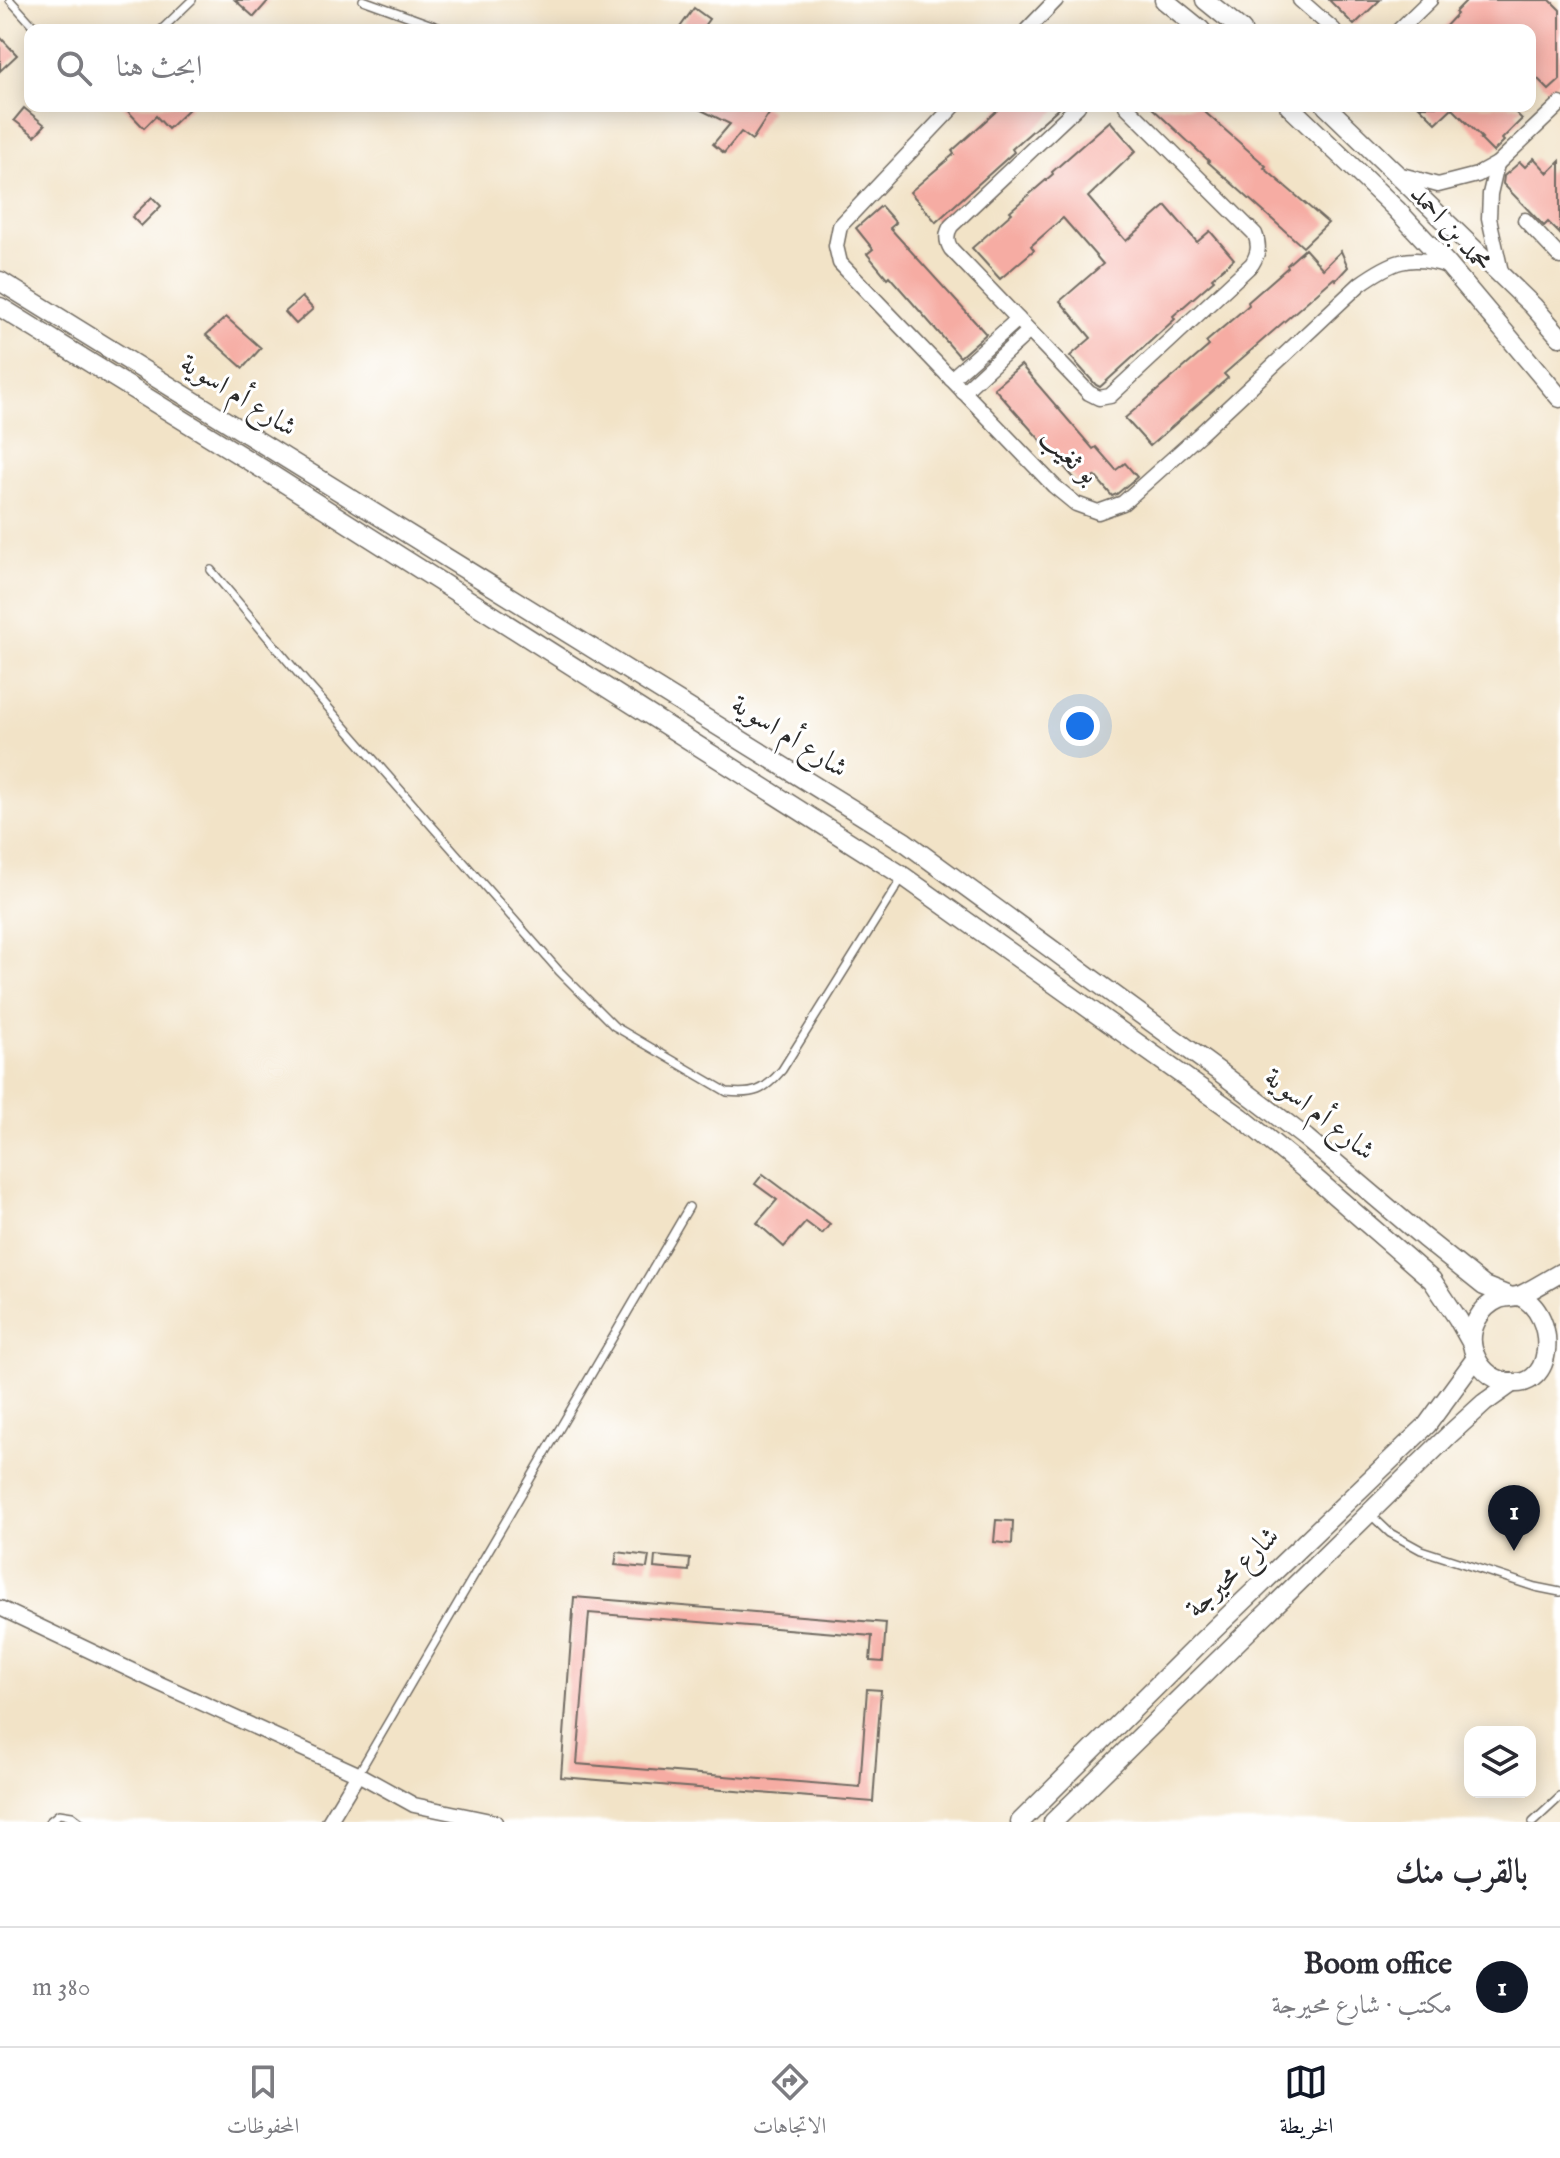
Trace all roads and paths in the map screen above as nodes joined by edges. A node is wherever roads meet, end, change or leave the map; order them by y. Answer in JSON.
{"nodes":[{"id":1,"x":10,"y":0,"type":"edge"},
{"id":2,"x":192,"y":0,"type":"edge"},
{"id":3,"x":363,"y":0,"type":"edge"},
{"id":4,"x":1056,"y":0,"type":"edge"},
{"id":5,"x":1164,"y":0,"type":"edge"},
{"id":6,"x":1205,"y":0,"type":"edge"},
{"id":7,"x":1300,"y":0,"type":"edge"},
{"id":8,"x":1430,"y":0,"type":"edge"},
{"id":9,"x":32,"y":24,"type":"edge"},
{"id":10,"x":167,"y":24,"type":"edge"},
{"id":11,"x":429,"y":24,"type":"edge"},
{"id":12,"x":1033,"y":24,"type":"edge"},
{"id":13,"x":1194,"y":24,"type":"edge"},
{"id":14,"x":1235,"y":24,"type":"edge"},
{"id":15,"x":1327,"y":24,"type":"edge"},
{"id":16,"x":1405,"y":24,"type":"edge"},
{"id":17,"x":1560,"y":104,"type":"edge"},
{"id":18,"x":948,"y":112,"type":"edge"},
{"id":19,"x":1072,"y":112,"type":"edge"},
{"id":20,"x":1132,"y":112,"type":"edge"},
{"id":21,"x":1295,"y":112,"type":"edge"},
{"id":22,"x":1332,"y":112,"type":"edge"},
{"id":23,"x":1497,"y":164,"type":"junction"},
{"id":24,"x":1397,"y":174,"type":"junction"},
{"id":25,"x":1525,"y":220,"type":"dead end"},
{"id":26,"x":1560,"y":257,"type":"edge"},
{"id":27,"x":1449,"y":266,"type":"junction"},
{"id":28,"x":1502,"y":276,"type":"junction"},
{"id":29,"x":0,"y":281,"type":"edge"},
{"id":30,"x":0,"y":307,"type":"edge"},
{"id":31,"x":1018,"y":319,"type":"junction"},
{"id":32,"x":1029,"y":331,"type":"junction"},
{"id":33,"x":1560,"y":337,"type":"edge"},
{"id":34,"x":951,"y":379,"type":"junction"},
{"id":35,"x":963,"y":392,"type":"junction"},
{"id":36,"x":1560,"y":398,"type":"edge"},
{"id":37,"x":211,"y":570,"type":"dead end"},
{"id":38,"x":903,"y":876,"type":"junction"},
{"id":39,"x":689,"y":1207,"type":"dead end"},
{"id":40,"x":1560,"y":1273,"type":"edge"},
{"id":41,"x":1514,"y":1296,"type":"junction"},
{"id":42,"x":1558,"y":1325,"type":"edge"},
{"id":43,"x":1474,"y":1351,"type":"junction"},
{"id":44,"x":1512,"y":1383,"type":"junction"},
{"id":45,"x":1370,"y":1513,"type":"junction"},
{"id":46,"x":1560,"y":1592,"type":"edge"},
{"id":47,"x":0,"y":1608,"type":"edge"},
{"id":48,"x":358,"y":1774,"type":"junction"},
{"id":49,"x":1560,"y":1797,"type":"edge"},
{"id":50,"x":49,"y":1822,"type":"edge"},
{"id":51,"x":80,"y":1822,"type":"edge"},
{"id":52,"x":329,"y":1822,"type":"edge"},
{"id":53,"x":495,"y":1822,"type":"edge"},
{"id":54,"x":1020,"y":1822,"type":"edge"},
{"id":55,"x":1053,"y":1822,"type":"edge"},
{"id":56,"x":1533,"y":1822,"type":"edge"}],
"edges":[{"from":1,"to":9,"type":"lane"},
{"from":2,"to":10,"type":"lane"},
{"from":3,"to":11,"type":"lane"},
{"from":4,"to":12,"type":"street"},
{"from":5,"to":13,"type":"street"},
{"from":6,"to":14,"type":"street"},
{"from":7,"to":15,"type":"street"},
{"from":8,"to":16,"type":"street"},
{"from":17,"to":23,"type":"street"},
{"from":18,"to":34,"type":"street","name":"بو ثغيب"},
{"from":19,"to":31,"type":"street"},
{"from":20,"to":32,"type":"street"},
{"from":21,"to":27,"type":"street","name":"محمد بن احمد"},
{"from":22,"to":24,"type":"street","name":"محمد بن احمد"},
{"from":23,"to":24,"type":"street"},
{"from":23,"to":28,"type":"street"},
{"from":24,"to":28,"type":"street","name":"محمد بن احمد"},
{"from":25,"to":26,"type":"street"},
{"from":27,"to":35,"type":"street","name":"بو ثغيب"},
{"from":27,"to":36,"type":"street","name":"محمد بن احمد"},
{"from":28,"to":33,"type":"street","name":"محمد بن احمد"},
{"from":29,"to":41,"type":"street","name":"شارع أم اسوية"},
{"from":30,"to":38,"type":"street","name":"شارع أم اسوية"},
{"from":31,"to":32,"type":"street"},
{"from":31,"to":34,"type":"street"},
{"from":32,"to":35,"type":"street"},
{"from":34,"to":35,"type":"street","name":"بو ثغيب"},
{"from":37,"to":38,"type":"lane"},
{"from":38,"to":43,"type":"street","name":"شارع أم اسوية"},
{"from":39,"to":48,"type":"lane"},
{"from":40,"to":41,"type":"street"},
{"from":41,"to":42,"type":"street"},
{"from":41,"to":43,"type":"street"},
{"from":42,"to":44,"type":"street"},
{"from":43,"to":44,"type":"street"},
{"from":43,"to":54,"type":"street","name":"شارع محيرجة"},
{"from":44,"to":45,"type":"street","name":"شارع محيرجة"},
{"from":45,"to":46,"type":"lane"},
{"from":45,"to":55,"type":"street","name":"شارع محيرجة"},
{"from":47,"to":48,"type":"street"},
{"from":48,"to":52,"type":"street"},
{"from":48,"to":53,"type":"street"},
{"from":49,"to":56,"type":"lane"},
{"from":50,"to":51,"type":"lane"}]}
